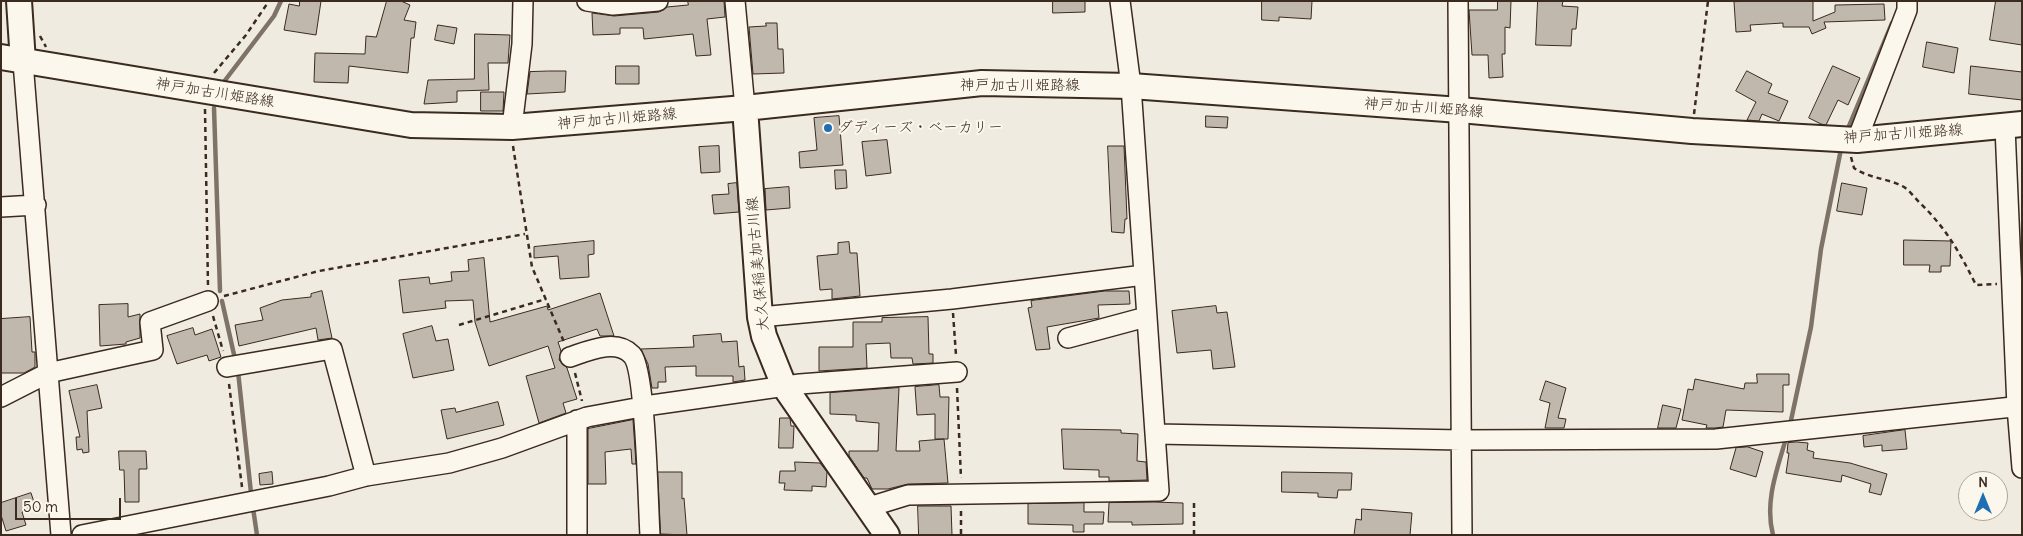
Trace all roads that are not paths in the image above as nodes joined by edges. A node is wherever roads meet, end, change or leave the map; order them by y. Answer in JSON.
{"nodes":[{"id":1,"x":19,"y":1,"type":"edge"},
{"id":2,"x":522,"y":1,"type":"edge"},
{"id":3,"x":587,"y":1,"type":"edge"},
{"id":4,"x":658,"y":1,"type":"edge"},
{"id":5,"x":735,"y":1,"type":"edge"},
{"id":6,"x":1120,"y":1,"type":"edge"},
{"id":7,"x":1458,"y":1,"type":"edge"},
{"id":8,"x":1907,"y":1,"type":"edge"},
{"id":9,"x":12,"y":60,"type":"edge"},
{"id":10,"x":1131,"y":86,"type":"junction"},
{"id":11,"x":745,"y":108,"type":"junction"},
{"id":12,"x":1460,"y":110,"type":"junction"},
{"id":13,"x":2013,"y":125,"type":"edge"},
{"id":14,"x":512,"y":128,"type":"junction"},
{"id":15,"x":1857,"y":140,"type":"junction"},
{"id":16,"x":36,"y":205,"type":"junction"},
{"id":17,"x":1,"y":207,"type":"edge"},
{"id":18,"x":1144,"y":275,"type":"junction"},
{"id":19,"x":208,"y":301,"type":"road end"},
{"id":20,"x":1146,"y":317,"type":"junction"},
{"id":21,"x":760,"y":318,"type":"junction"},
{"id":22,"x":1068,"y":338,"type":"dead end"},
{"id":23,"x":570,"y":357,"type":"road end"},
{"id":24,"x":227,"y":367,"type":"road end"},
{"id":25,"x":957,"y":372,"type":"road end"},
{"id":26,"x":48,"y":373,"type":"junction"},
{"id":27,"x":784,"y":386,"type":"junction"},
{"id":28,"x":1,"y":397,"type":"edge"},
{"id":29,"x":642,"y":407,"type":"junction"},
{"id":30,"x":2019,"y":407,"type":"edge"},
{"id":31,"x":582,"y":419,"type":"junction"},
{"id":32,"x":1157,"y":434,"type":"junction"},
{"id":33,"x":1461,"y":440,"type":"junction"},
{"id":34,"x":2022,"y":468,"type":"edge"},
{"id":35,"x":366,"y":476,"type":"junction"},
{"id":36,"x":869,"y":506,"type":"junction"},
{"id":37,"x":61,"y":535,"type":"edge"},
{"id":38,"x":82,"y":535,"type":"edge"},
{"id":39,"x":577,"y":535,"type":"edge"},
{"id":40,"x":650,"y":535,"type":"edge"},
{"id":41,"x":887,"y":535,"type":"edge"},
{"id":42,"x":1462,"y":535,"type":"edge"}],
"edges":[{"from":1,"to":9,"type":"main road"},
{"from":2,"to":14,"type":"street"},
{"from":3,"to":4,"type":"street"},
{"from":5,"to":11,"type":"street"},
{"from":6,"to":10,"type":"street"},
{"from":7,"to":12,"type":"street"},
{"from":8,"to":15,"type":"street"},
{"from":9,"to":14,"type":"main road","name":"神戸加古川姫路線"},
{"from":9,"to":16,"type":"street"},
{"from":10,"to":11,"type":"main road","name":"神戸加古川姫路線"},
{"from":10,"to":12,"type":"main road","name":"神戸加古川姫路線"},
{"from":10,"to":18,"type":"street"},
{"from":11,"to":14,"type":"main road","name":"神戸加古川姫路線"},
{"from":11,"to":21,"type":"main road","name":"大久保稲美加古川線"},
{"from":12,"to":15,"type":"main road","name":"神戸加古川姫路線"},
{"from":12,"to":33,"type":"street"},
{"from":13,"to":15,"type":"main road","name":"神戸加古川姫路線"},
{"from":13,"to":30,"type":"street"},
{"from":16,"to":17,"type":"street"},
{"from":16,"to":26,"type":"street"},
{"from":18,"to":20,"type":"street"},
{"from":18,"to":21,"type":"street"},
{"from":19,"to":26,"type":"street"},
{"from":20,"to":22,"type":"street"},
{"from":20,"to":32,"type":"street"},
{"from":21,"to":27,"type":"main road","name":"大久保稲美加古川線"},
{"from":23,"to":29,"type":"street"},
{"from":24,"to":35,"type":"street"},
{"from":25,"to":27,"type":"street"},
{"from":26,"to":28,"type":"street"},
{"from":26,"to":37,"type":"street"},
{"from":27,"to":29,"type":"street"},
{"from":27,"to":36,"type":"main road","name":"大久保稲美加古川線"},
{"from":29,"to":31,"type":"street"},
{"from":29,"to":40,"type":"street"},
{"from":30,"to":33,"type":"street"},
{"from":30,"to":34,"type":"street"},
{"from":31,"to":35,"type":"street"},
{"from":31,"to":39,"type":"street"},
{"from":32,"to":33,"type":"street"},
{"from":32,"to":36,"type":"street"},
{"from":33,"to":42,"type":"street"},
{"from":35,"to":38,"type":"street"},
{"from":36,"to":41,"type":"main road","name":"大久保稲美加古川線"}]}
